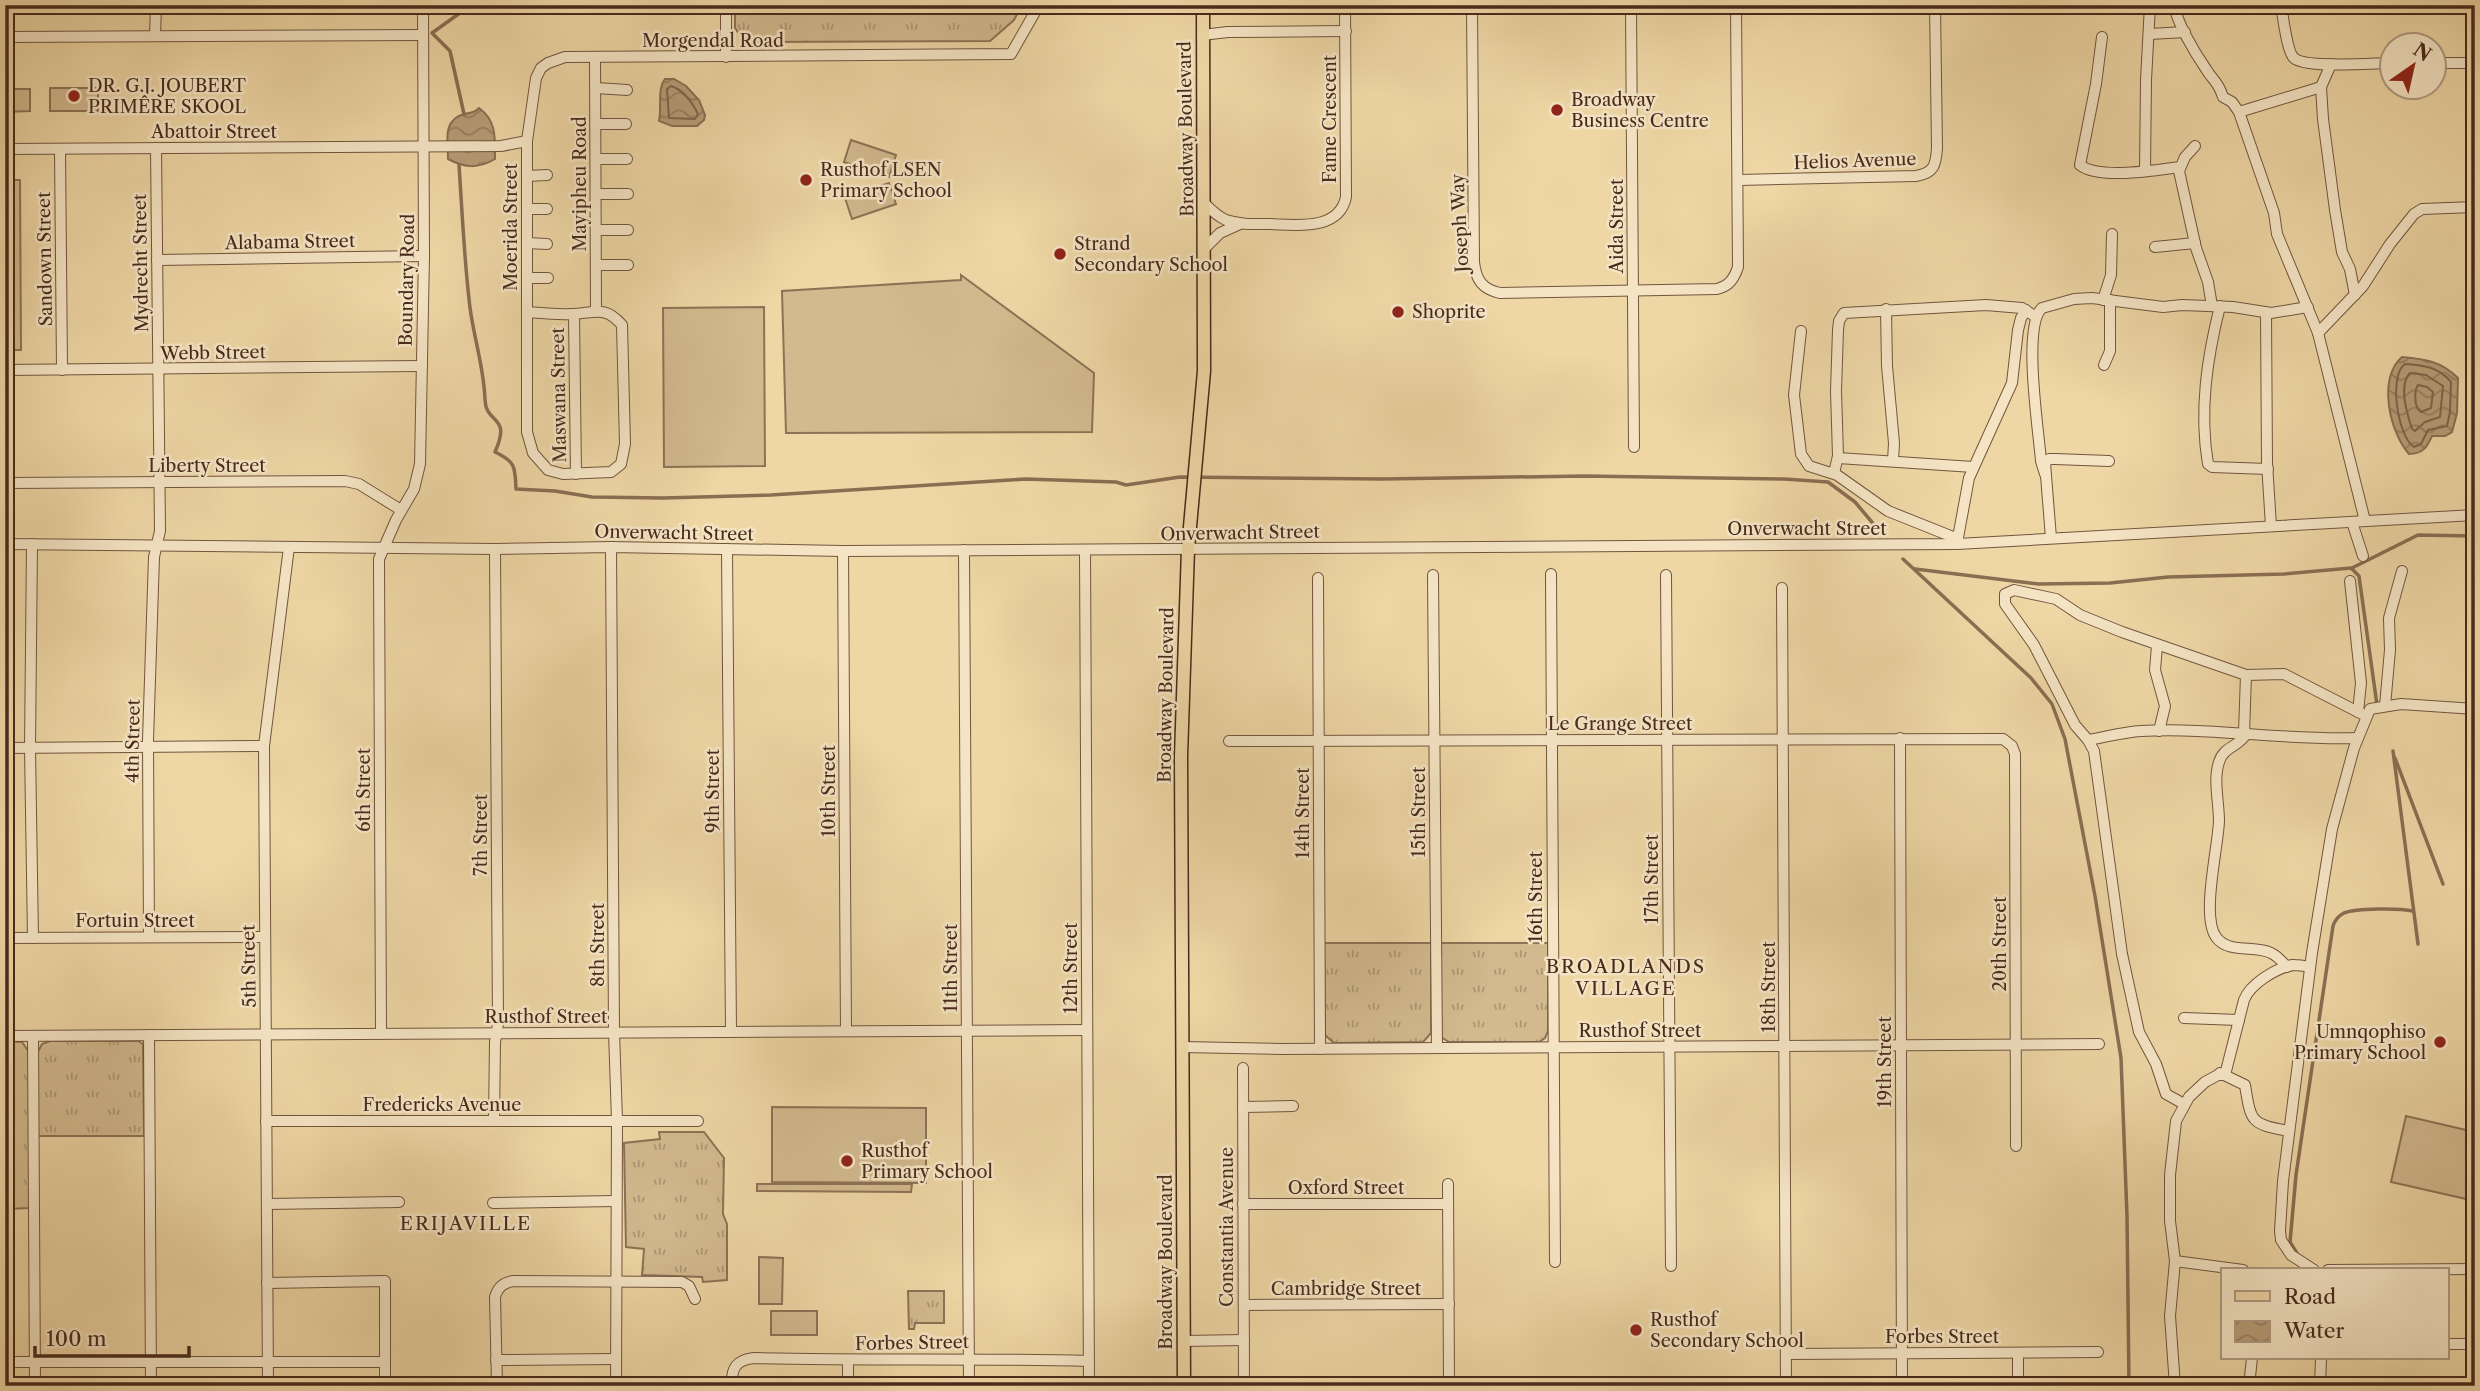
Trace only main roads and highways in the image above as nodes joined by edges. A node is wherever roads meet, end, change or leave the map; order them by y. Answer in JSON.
{"nodes":[{"id":1,"x":1203,"y":5,"type":"edge"},
{"id":2,"x":1184,"y":1386,"type":"edge"}],
"edges":[{"from":1,"to":2,"type":"main road","name":"Broadway Boulevard"}]}
